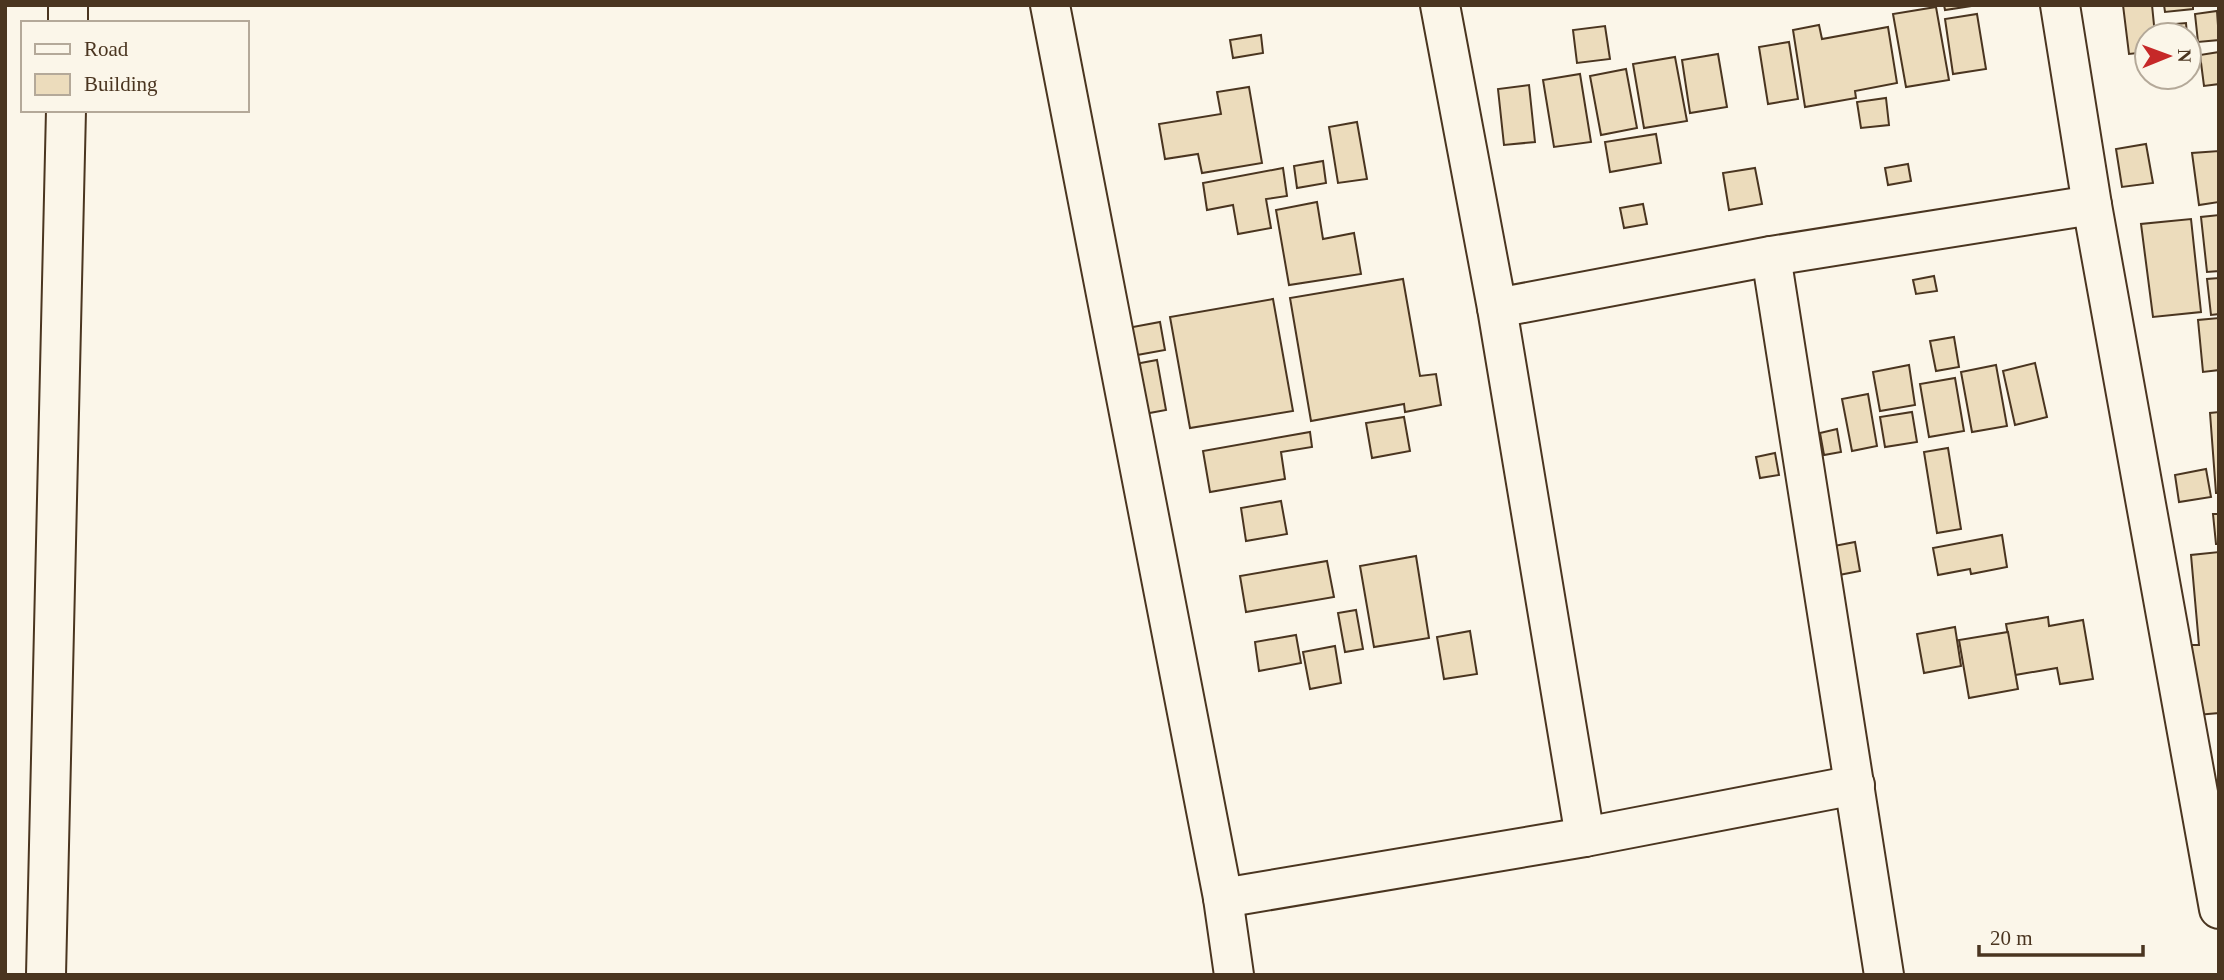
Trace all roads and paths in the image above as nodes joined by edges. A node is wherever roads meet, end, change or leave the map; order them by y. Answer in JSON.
{"nodes":[{"id":1,"x":1050,"y":5,"type":"edge"},
{"id":2,"x":1440,"y":5,"type":"edge"},
{"id":3,"x":2060,"y":5,"type":"edge"},
{"id":4,"x":66,"y":112,"type":"edge"},
{"id":5,"x":2092,"y":205,"type":"junction"},
{"id":6,"x":1771,"y":256,"type":"junction"},
{"id":7,"x":1497,"y":309,"type":"junction"},
{"id":8,"x":2204,"y":737,"type":"edge"},
{"id":9,"x":1855,"y":785,"type":"junction"},
{"id":10,"x":1585,"y":837,"type":"junction"},
{"id":11,"x":1223,"y":898,"type":"junction"},
{"id":12,"x":2219,"y":909,"type":"edge"},
{"id":13,"x":46,"y":975,"type":"edge"},
{"id":14,"x":1234,"y":975,"type":"edge"},
{"id":15,"x":1884,"y":975,"type":"edge"}],
"edges":[{"from":1,"to":11,"type":"street"},
{"from":2,"to":7,"type":"street"},
{"from":3,"to":5,"type":"street"},
{"from":4,"to":13,"type":"street"},
{"from":5,"to":6,"type":"street"},
{"from":5,"to":8,"type":"street"},
{"from":6,"to":7,"type":"street"},
{"from":6,"to":9,"type":"street"},
{"from":7,"to":10,"type":"street"},
{"from":8,"to":12,"type":"street"},
{"from":9,"to":10,"type":"street"},
{"from":9,"to":15,"type":"street"},
{"from":10,"to":11,"type":"street"},
{"from":11,"to":14,"type":"street"}]}
